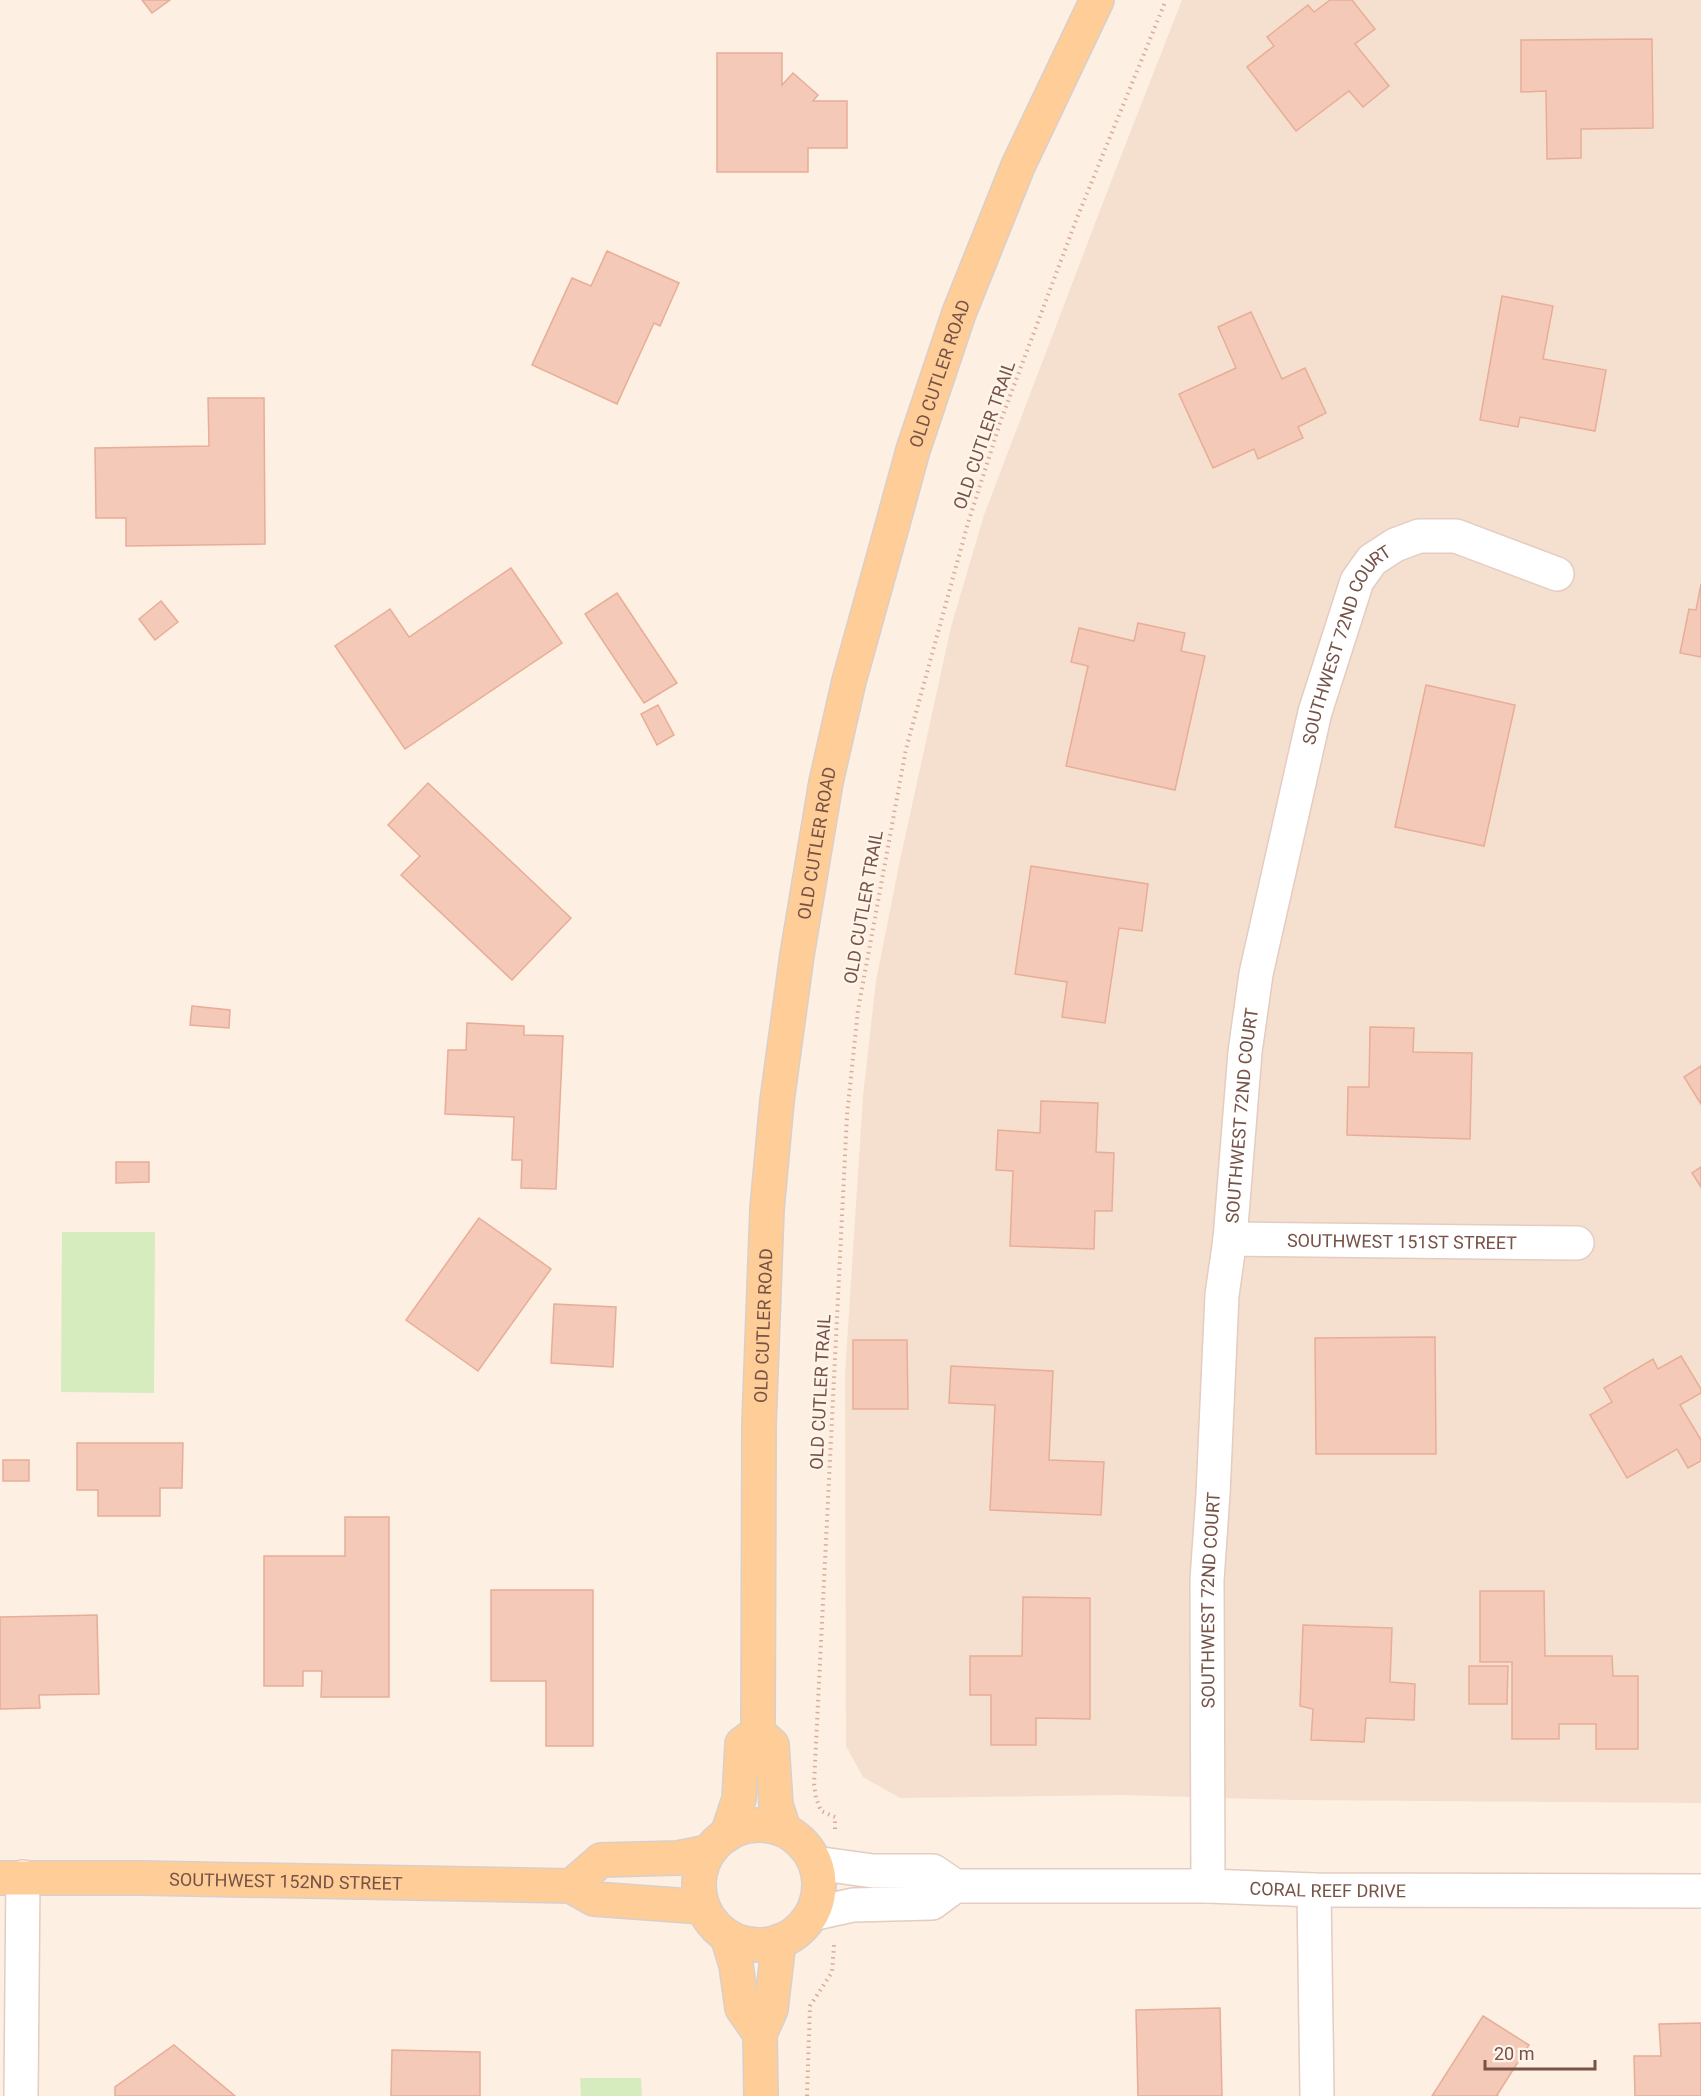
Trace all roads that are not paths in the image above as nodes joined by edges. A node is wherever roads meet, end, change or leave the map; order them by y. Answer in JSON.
{"nodes":[{"id":1,"x":1097,"y":0,"type":"edge"},
{"id":2,"x":1557,"y":574,"type":"dead end"},
{"id":3,"x":1230,"y":1239,"type":"junction"},
{"id":4,"x":1576,"y":1244,"type":"dead end"},
{"id":5,"x":758,"y":1732,"type":"junction"},
{"id":6,"x":784,"y":1830,"type":"junction"},
{"id":7,"x":718,"y":1843,"type":"junction"},
{"id":8,"x":815,"y":1863,"type":"junction"},
{"id":9,"x":11,"y":1877,"type":"edge"},
{"id":10,"x":572,"y":1886,"type":"junction"},
{"id":11,"x":955,"y":1886,"type":"junction"},
{"id":12,"x":1208,"y":1886,"type":"junction"},
{"id":13,"x":1314,"y":1890,"type":"junction"},
{"id":14,"x":1701,"y":1891,"type":"edge"},
{"id":15,"x":703,"y":1907,"type":"junction"},
{"id":16,"x":812,"y":1914,"type":"junction"},
{"id":17,"x":727,"y":1936,"type":"junction"},
{"id":18,"x":779,"y":1941,"type":"junction"},
{"id":19,"x":760,"y":2034,"type":"junction"},
{"id":20,"x":21,"y":2096,"type":"edge"},
{"id":21,"x":761,"y":2096,"type":"edge"},
{"id":22,"x":1317,"y":2096,"type":"edge"}],
"edges":[{"from":1,"to":5,"type":"main road","name":"OLD CUTLER ROAD"},
{"from":2,"to":3,"type":"street","name":"SOUTHWEST 72ND COURT"},
{"from":3,"to":4,"type":"street","name":"SOUTHWEST 151ST STREET"},
{"from":3,"to":12,"type":"street","name":"SOUTHWEST 72ND COURT"},
{"from":5,"to":6,"type":"main road"},
{"from":5,"to":7,"type":"main road"},
{"from":6,"to":7,"type":"main road"},
{"from":6,"to":8,"type":"main road"},
{"from":7,"to":10,"type":"main road"},
{"from":7,"to":15,"type":"main road"},
{"from":8,"to":11,"type":"street"},
{"from":8,"to":16,"type":"main road"},
{"from":9,"to":10,"type":"main road","name":"SOUTHWEST 152ND STREET"},
{"from":9,"to":20,"type":"street"},
{"from":10,"to":15,"type":"main road","name":"SOUTHWEST 152ND STREET"},
{"from":11,"to":12,"type":"street","name":"CORAL REEF DRIVE"},
{"from":11,"to":16,"type":"street"},
{"from":12,"to":13,"type":"street","name":"CORAL REEF DRIVE"},
{"from":13,"to":14,"type":"street","name":"CORAL REEF DRIVE"},
{"from":13,"to":22,"type":"street"},
{"from":15,"to":17,"type":"main road"},
{"from":16,"to":18,"type":"main road"},
{"from":17,"to":18,"type":"main road"},
{"from":17,"to":19,"type":"main road"},
{"from":18,"to":19,"type":"main road"},
{"from":19,"to":21,"type":"main road"}]}
